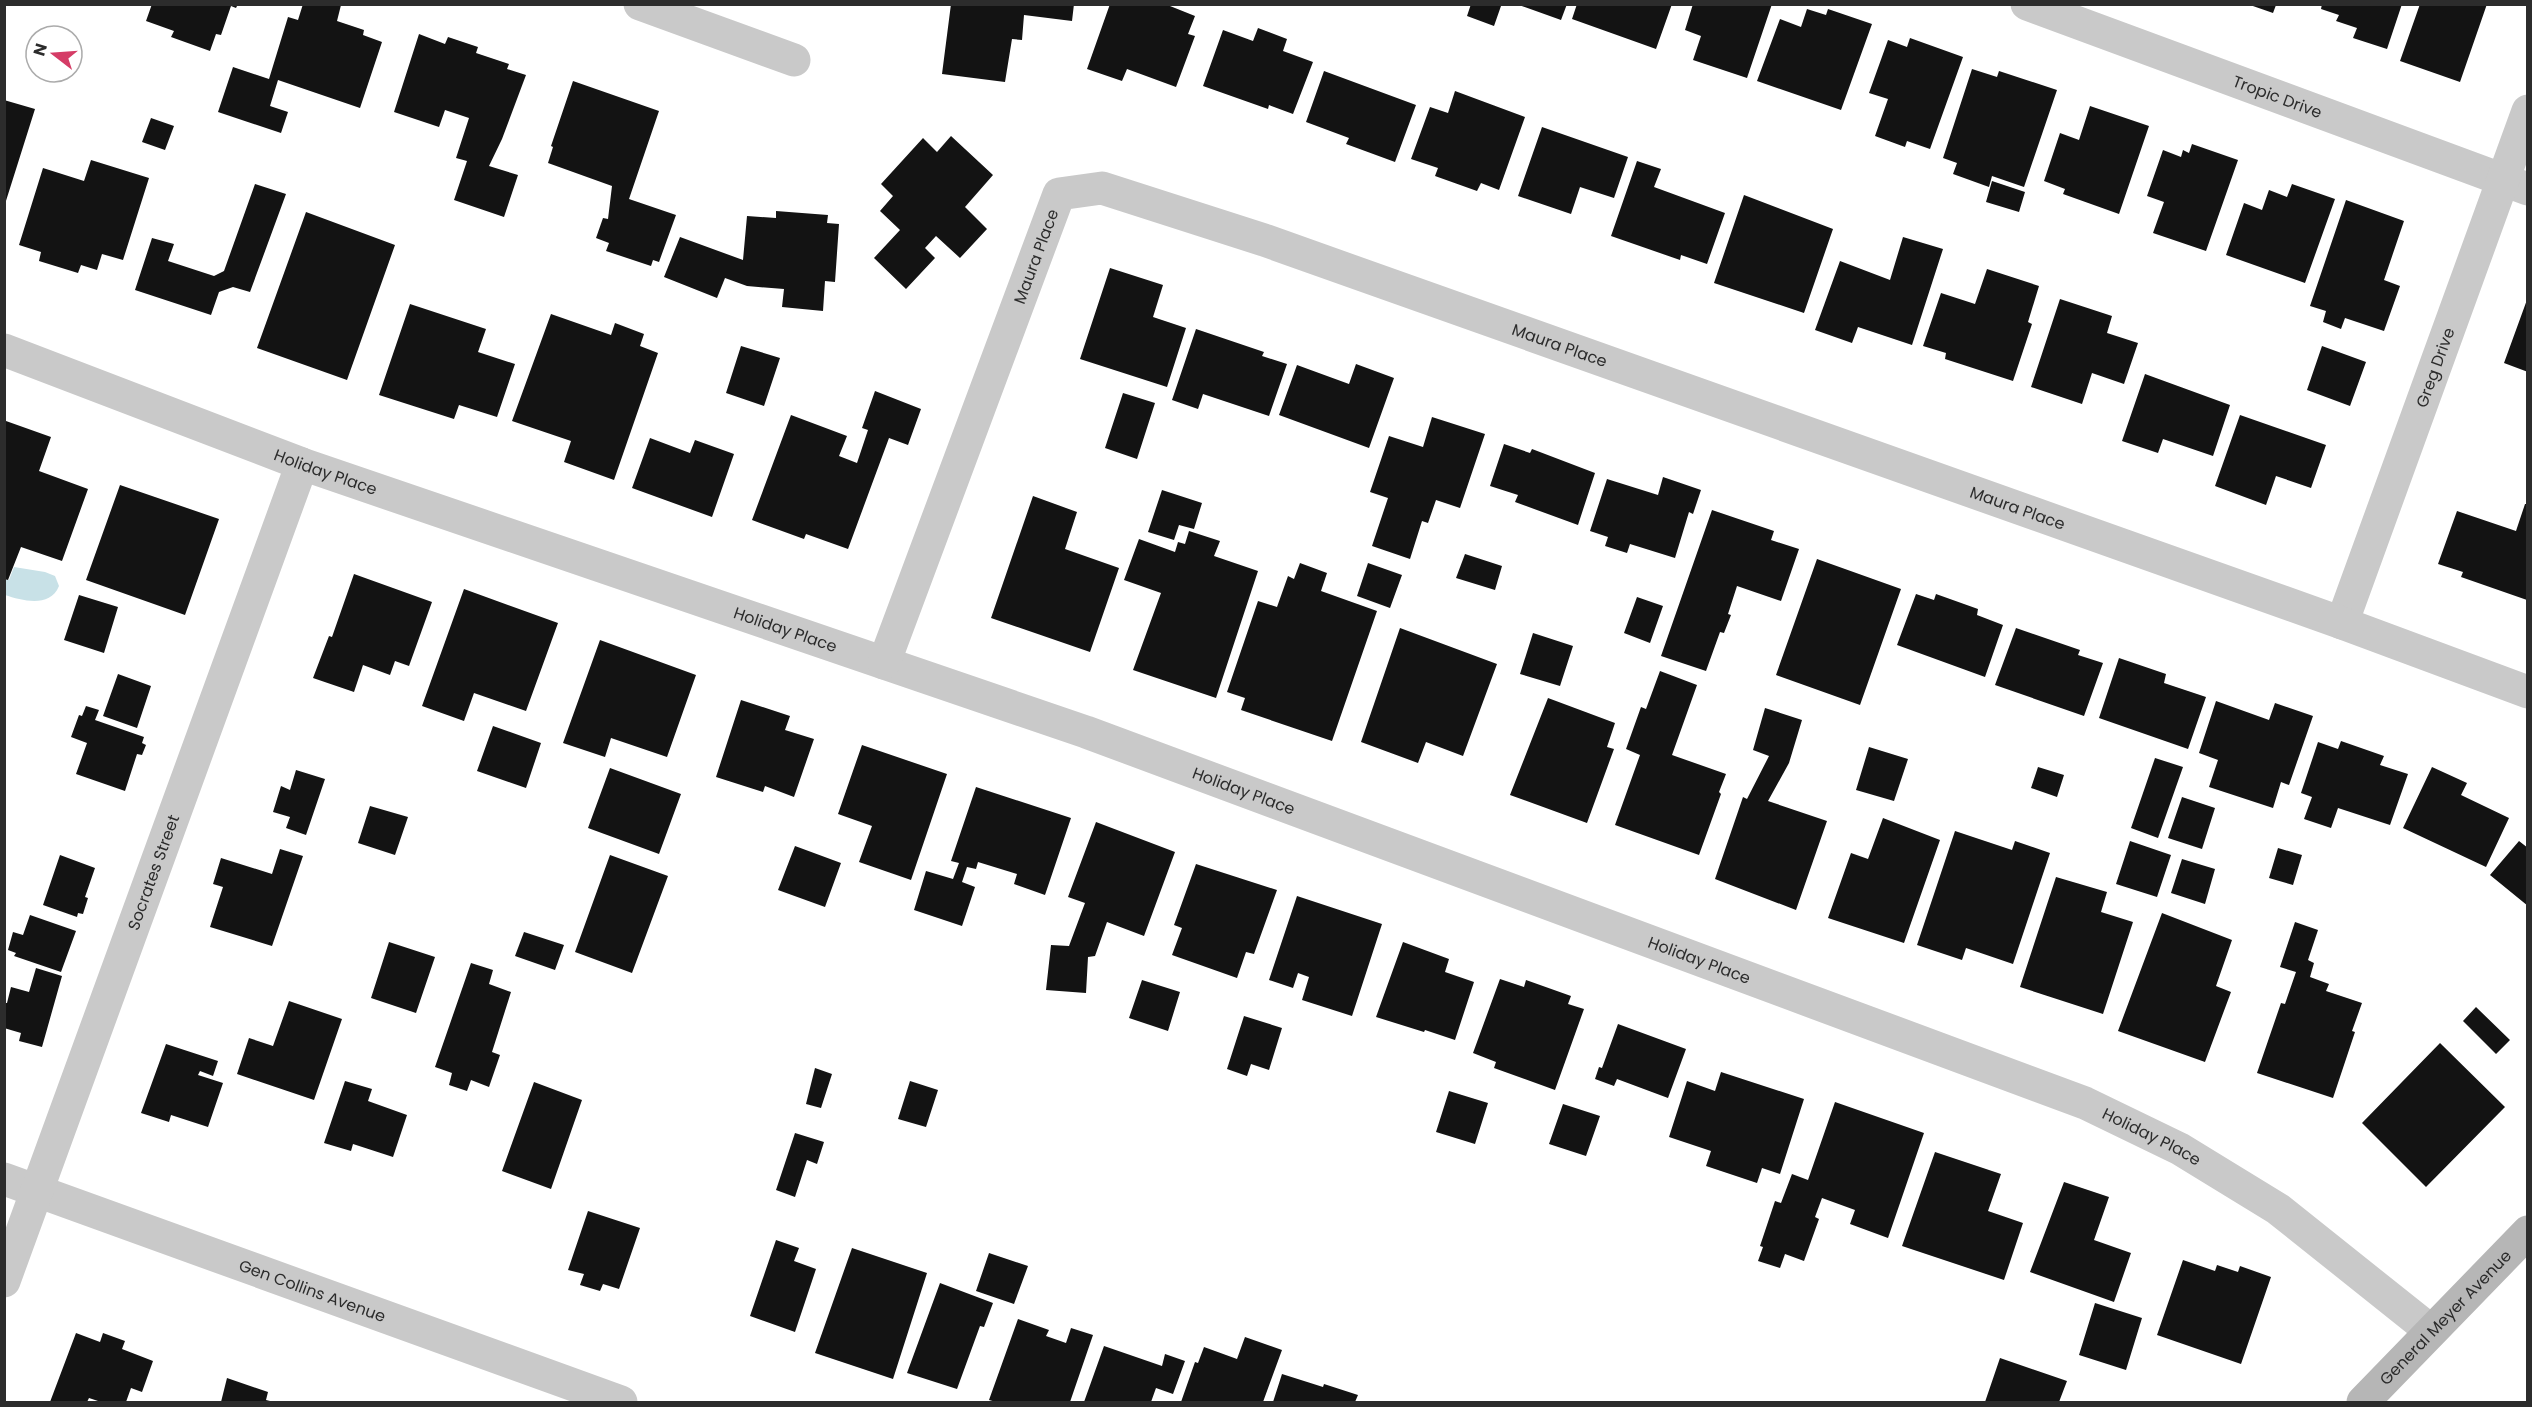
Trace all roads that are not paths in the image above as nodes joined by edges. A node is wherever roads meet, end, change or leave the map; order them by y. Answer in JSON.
{"nodes":[{"id":1,"x":640,"y":4,"type":"edge"},
{"id":2,"x":2027,"y":4,"type":"edge"},
{"id":3,"x":794,"y":60,"type":"dead end"},
{"id":4,"x":2528,"y":111,"type":"edge"},
{"id":5,"x":2515,"y":184,"type":"edge"},
{"id":6,"x":4,"y":350,"type":"edge"},
{"id":7,"x":302,"y":464,"type":"junction"},
{"id":8,"x":2342,"y":623,"type":"junction"},
{"id":9,"x":884,"y":663,"type":"junction"},
{"id":10,"x":2528,"y":692,"type":"edge"},
{"id":11,"x":4,"y":1179,"type":"edge"},
{"id":12,"x":37,"y":1191,"type":"junction"},
{"id":13,"x":2528,"y":1232,"type":"edge"},
{"id":14,"x":4,"y":1281,"type":"edge"},
{"id":15,"x":2431,"y":1331,"type":"junction"},
{"id":16,"x":621,"y":1402,"type":"edge"},
{"id":17,"x":2363,"y":1402,"type":"edge"}],
"edges":[{"from":1,"to":3,"type":"street"},
{"from":2,"to":5,"type":"street","name":"Tropic Drive"},
{"from":4,"to":5,"type":"street","name":"Greg Drive"},
{"from":5,"to":8,"type":"street","name":"Greg Drive"},
{"from":6,"to":7,"type":"street","name":"Holiday Place"},
{"from":7,"to":9,"type":"street","name":"Holiday Place"},
{"from":7,"to":12,"type":"street","name":"Socrates Street"},
{"from":8,"to":9,"type":"street","name":"Maura Place"},
{"from":8,"to":10,"type":"street","name":"Maura Place"},
{"from":9,"to":15,"type":"street","name":"Holiday Place"},
{"from":11,"to":12,"type":"street","name":"Gen Collins Avenue"},
{"from":12,"to":14,"type":"street","name":"Socrates Street"},
{"from":12,"to":16,"type":"street","name":"Gen Collins Avenue"},
{"from":13,"to":15,"type":"main road","name":"General Meyer Avenue"},
{"from":15,"to":17,"type":"main road","name":"General Meyer Avenue"}]}
